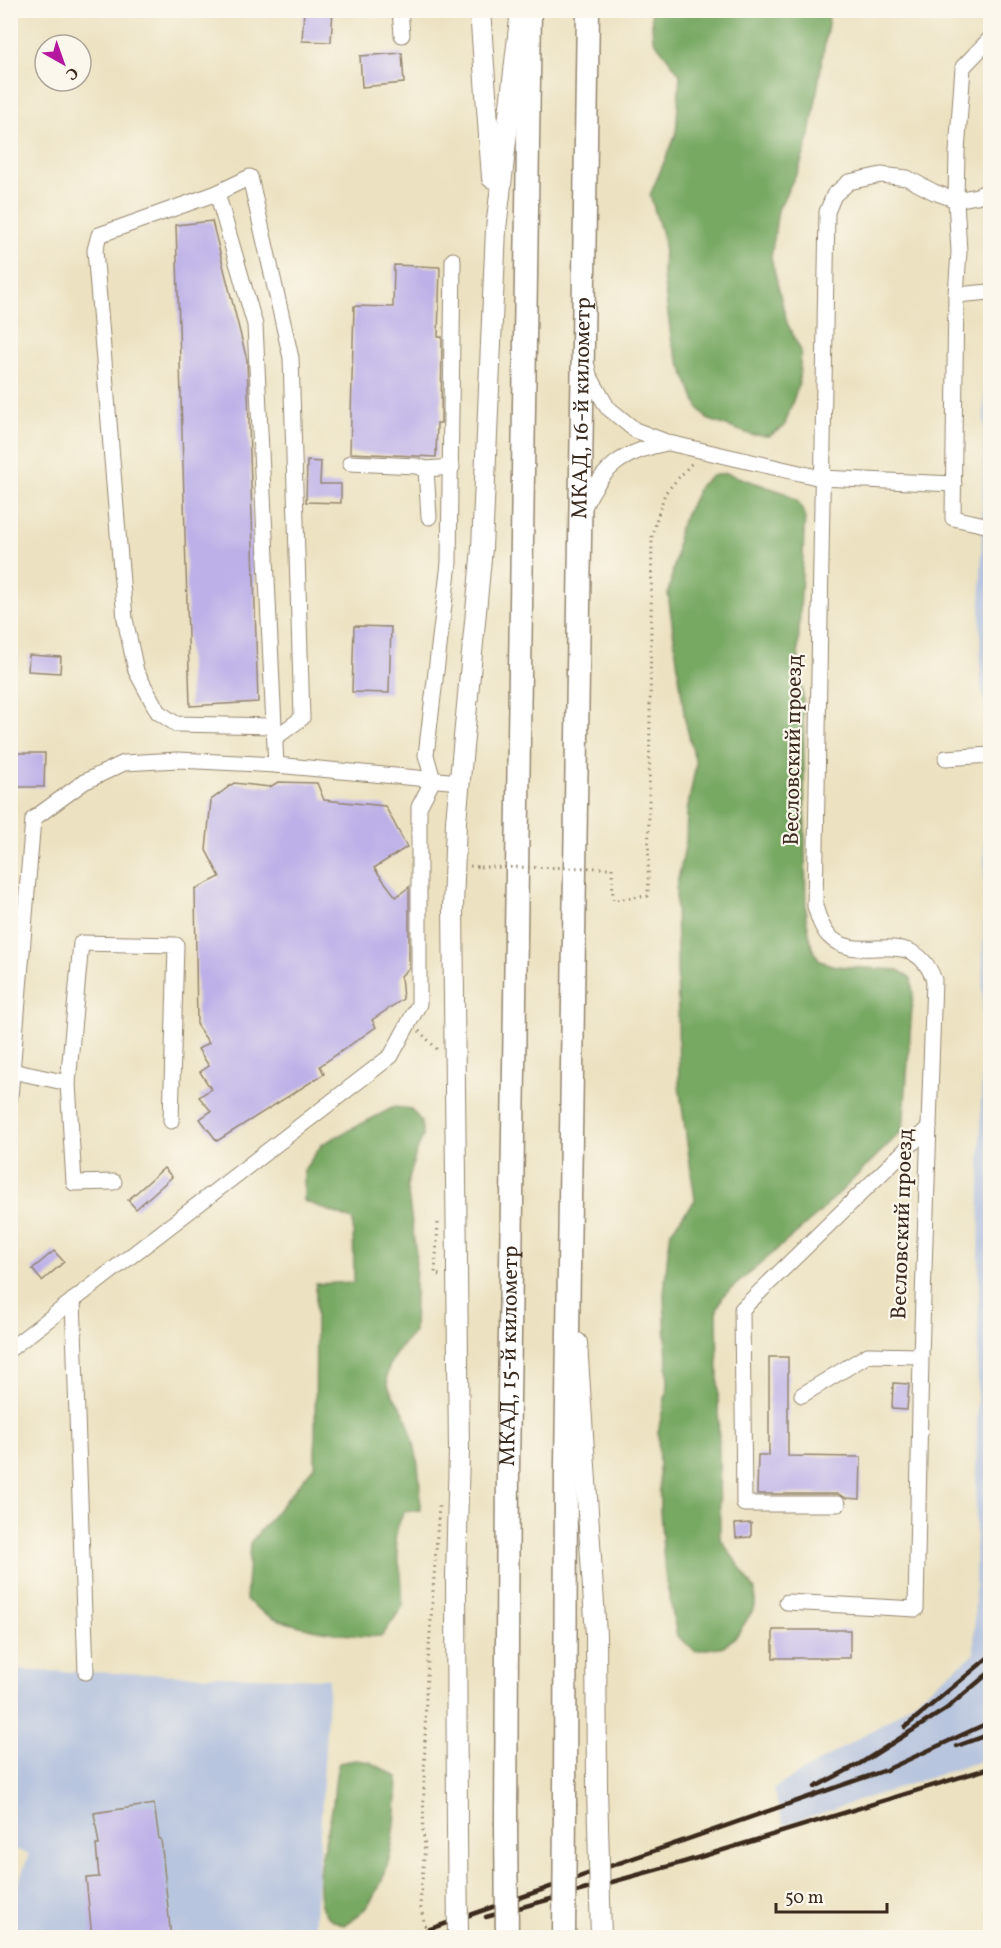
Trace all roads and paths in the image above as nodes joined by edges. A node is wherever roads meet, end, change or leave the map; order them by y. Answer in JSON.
{"nodes":[{"id":1,"x":400,"y":10,"type":"edge"},
{"id":2,"x":480,"y":10,"type":"edge"},
{"id":3,"x":521,"y":10,"type":"edge"},
{"id":4,"x":530,"y":10,"type":"edge"},
{"id":5,"x":588,"y":10,"type":"edge"},
{"id":6,"x":402,"y":35,"type":"dead end"},
{"id":7,"x":990,"y":39,"type":"edge"},
{"id":8,"x":990,"y":190,"type":"edge"},
{"id":9,"x":217,"y":193,"type":"junction"},
{"id":10,"x":956,"y":200,"type":"junction"},
{"id":11,"x":496,"y":229,"type":"junction"},
{"id":12,"x":453,"y":260,"type":"dead end"},
{"id":13,"x":990,"y":292,"type":"edge"},
{"id":14,"x":956,"y":295,"type":"junction"},
{"id":15,"x":583,"y":339,"type":"junction"},
{"id":16,"x":669,"y":443,"type":"junction"},
{"id":17,"x":703,"y":450,"type":"junction"},
{"id":18,"x":350,"y":463,"type":"dead end"},
{"id":19,"x":452,"y":467,"type":"junction"},
{"id":20,"x":426,"y":469,"type":"junction"},
{"id":21,"x":821,"y":478,"type":"junction"},
{"id":22,"x":954,"y":484,"type":"junction"},
{"id":23,"x":581,"y":512,"type":"junction"},
{"id":24,"x":429,"y":517,"type":"dead end"},
{"id":25,"x":990,"y":526,"type":"edge"},
{"id":26,"x":274,"y":732,"type":"junction"},
{"id":27,"x":990,"y":755,"type":"edge"},
{"id":28,"x":946,"y":758,"type":"dead end"},
{"id":29,"x":276,"y":765,"type":"junction"},
{"id":30,"x":433,"y":780,"type":"junction"},
{"id":31,"x":460,"y":782,"type":"junction"},
{"id":32,"x":480,"y":867,"type":"dead end"},
{"id":33,"x":409,"y":1023,"type":"junction"},
{"id":34,"x":440,"y":1052,"type":"dead end"},
{"id":35,"x":12,"y":1071,"type":"edge"},
{"id":36,"x":68,"y":1083,"type":"junction"},
{"id":37,"x":10,"y":1097,"type":"edge"},
{"id":38,"x":171,"y":1121,"type":"dead end"},
{"id":39,"x":929,"y":1127,"type":"junction"},
{"id":40,"x":114,"y":1182,"type":"dead end"},
{"id":41,"x":438,"y":1217,"type":"dead end"},
{"id":42,"x":570,"y":1239,"type":"junction"},
{"id":43,"x":446,"y":1275,"type":"dead end"},
{"id":44,"x":73,"y":1300,"type":"junction"},
{"id":45,"x":10,"y":1349,"type":"edge"},
{"id":46,"x":921,"y":1356,"type":"junction"},
{"id":47,"x":802,"y":1395,"type":"dead end"},
{"id":48,"x":440,"y":1501,"type":"dead end"},
{"id":49,"x":837,"y":1504,"type":"dead end"},
{"id":50,"x":787,"y":1602,"type":"dead end"},
{"id":51,"x":86,"y":1672,"type":"dead end"},
{"id":52,"x":428,"y":1938,"type":"edge"},
{"id":53,"x":458,"y":1938,"type":"edge"},
{"id":54,"x":507,"y":1938,"type":"edge"},
{"id":55,"x":564,"y":1938,"type":"edge"},
{"id":56,"x":601,"y":1938,"type":"edge"}],
"edges":[{"from":1,"to":6,"type":"street"},
{"from":2,"to":11,"type":"main road"},
{"from":3,"to":11,"type":"main road"},
{"from":4,"to":54,"type":"highway","name":"МКАД, 15-й километр","bridge":true},
{"from":5,"to":15,"type":"highway","name":"МКАД, 16-й километр"},
{"from":7,"to":10,"type":"street"},
{"from":8,"to":10,"type":"street"},
{"from":9,"to":26,"type":"street"},
{"from":9,"to":26,"type":"street"},
{"from":9,"to":26,"type":"street"},
{"from":10,"to":14,"type":"street"},
{"from":10,"to":21,"type":"street","name":"Весловский проезд"},
{"from":11,"to":31,"type":"main road"},
{"from":12,"to":19,"type":"street"},
{"from":13,"to":14,"type":"street"},
{"from":14,"to":22,"type":"street"},
{"from":15,"to":16,"type":"street"},
{"from":15,"to":23,"type":"highway","name":"МКАД, 16-й километр"},
{"from":16,"to":17,"type":"street"},
{"from":16,"to":23,"type":"street"},
{"from":17,"to":21,"type":"street"},
{"from":17,"to":32,"type":"path","bridge":true},
{"from":18,"to":20,"type":"street"},
{"from":19,"to":20,"type":"street"},
{"from":19,"to":30,"type":"street"},
{"from":20,"to":24,"type":"street"},
{"from":21,"to":22,"type":"street"},
{"from":21,"to":39,"type":"street","name":"Весловский проезд"},
{"from":22,"to":25,"type":"street"},
{"from":23,"to":42,"type":"highway","name":"МКАД, 16-й километр"},
{"from":26,"to":29,"type":"street"},
{"from":27,"to":28,"type":"street"},
{"from":29,"to":30,"type":"street"},
{"from":29,"to":35,"type":"street"},
{"from":30,"to":31,"type":"street"},
{"from":30,"to":33,"type":"street"},
{"from":31,"to":53,"type":"main road","bridge":true},
{"from":33,"to":34,"type":"path"},
{"from":33,"to":44,"type":"street"},
{"from":35,"to":36,"type":"street"},
{"from":35,"to":37,"type":"street"},
{"from":36,"to":38,"type":"street"},
{"from":36,"to":40,"type":"street"},
{"from":39,"to":46,"type":"street","name":"Весловский проезд"},
{"from":39,"to":49,"type":"street"},
{"from":41,"to":43,"type":"path"},
{"from":42,"to":55,"type":"highway","bridge":true},
{"from":42,"to":56,"type":"main road","bridge":true},
{"from":44,"to":45,"type":"street"},
{"from":44,"to":51,"type":"street"},
{"from":46,"to":47,"type":"street"},
{"from":46,"to":50,"type":"street","name":"Весловский проезд"},
{"from":48,"to":52,"type":"path"}]}
